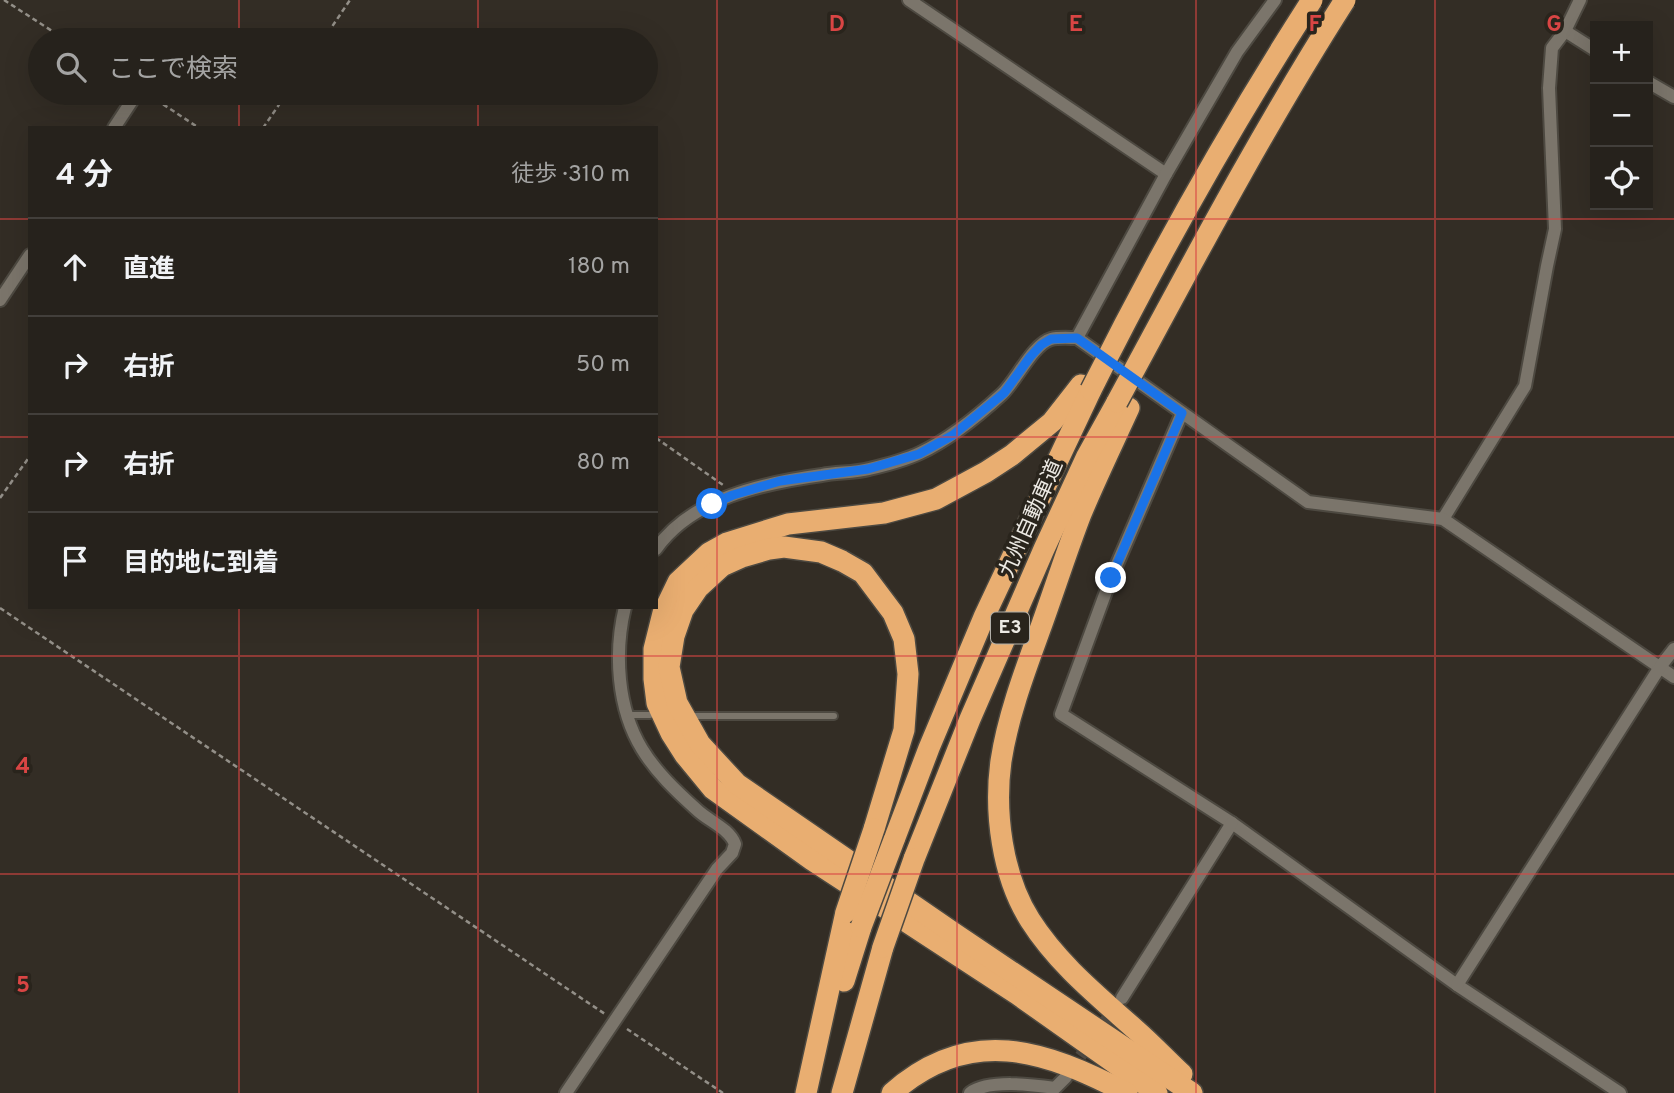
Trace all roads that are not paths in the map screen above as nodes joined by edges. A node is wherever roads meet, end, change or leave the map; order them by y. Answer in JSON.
{"nodes":[{"id":1,"x":909,"y":0,"type":"edge"},
{"id":2,"x":1275,"y":0,"type":"edge"},
{"id":3,"x":1312,"y":0,"type":"edge"},
{"id":4,"x":1345,"y":0,"type":"edge"},
{"id":5,"x":1580,"y":0,"type":"edge"},
{"id":6,"x":1564,"y":31,"type":"junction"},
{"id":7,"x":1590,"y":47,"type":"edge"},
{"id":8,"x":1651,"y":84,"type":"edge"},
{"id":9,"x":1674,"y":97,"type":"edge"},
{"id":10,"x":129,"y":105,"type":"edge"},
{"id":11,"x":115,"y":126,"type":"edge"},
{"id":12,"x":1166,"y":174,"type":"junction"},
{"id":13,"x":28,"y":258,"type":"edge"},
{"id":14,"x":0,"y":300,"type":"edge"},
{"id":15,"x":1077,"y":338,"type":"junction"},
{"id":16,"x":1086,"y":387,"type":"junction"},
{"id":17,"x":1123,"y":405,"type":"junction"},
{"id":18,"x":1182,"y":413,"type":"junction"},
{"id":19,"x":1443,"y":519,"type":"junction"},
{"id":20,"x":658,"y":546,"type":"edge"},
{"id":21,"x":625,"y":609,"type":"edge"},
{"id":22,"x":1674,"y":649,"type":"edge"},
{"id":23,"x":1660,"y":667,"type":"junction"},
{"id":24,"x":1674,"y":677,"type":"edge"},
{"id":25,"x":627,"y":715,"type":"junction"},
{"id":26,"x":650,"y":715,"type":"dead end"},
{"id":27,"x":695,"y":716,"type":"dead end"},
{"id":28,"x":834,"y":716,"type":"dead end"},
{"id":29,"x":1232,"y":823,"type":"junction"},
{"id":30,"x":853,"y":920,"type":"junction"},
{"id":31,"x":1457,"y":985,"type":"junction"},
{"id":32,"x":1122,"y":998,"type":"tunnel mouth"},
{"id":33,"x":1066,"y":1077,"type":"tunnel mouth"},
{"id":34,"x":566,"y":1093,"type":"edge"},
{"id":35,"x":808,"y":1093,"type":"edge"},
{"id":36,"x":842,"y":1093,"type":"edge"},
{"id":37,"x":892,"y":1093,"type":"edge"},
{"id":38,"x":970,"y":1093,"type":"edge"},
{"id":39,"x":1127,"y":1093,"type":"edge"},
{"id":40,"x":1157,"y":1093,"type":"edge"},
{"id":41,"x":1192,"y":1093,"type":"edge"},
{"id":42,"x":1201,"y":1093,"type":"edge"},
{"id":43,"x":1620,"y":1093,"type":"edge"}],
"edges":[{"from":1,"to":12,"type":"street"},
{"from":2,"to":12,"type":"street"},
{"from":3,"to":16,"type":"highway","name":"九州自動車道","number":"E3","bridge":true},
{"from":4,"to":17,"type":"highway","bridge":true},
{"from":5,"to":6,"type":"street"},
{"from":6,"to":7,"type":"street"},
{"from":6,"to":19,"type":"street"},
{"from":8,"to":9,"type":"street"},
{"from":10,"to":11,"type":"street"},
{"from":12,"to":15,"type":"street"},
{"from":13,"to":14,"type":"street"},
{"from":15,"to":18,"type":"street"},
{"from":15,"to":20,"type":"street"},
{"from":16,"to":30,"type":"highway","name":"九州自動車道","number":"E3","bridge":true},
{"from":16,"to":40,"type":"highway"},
{"from":17,"to":36,"type":"highway","name":"九州自動車道","number":"E3","bridge":true},
{"from":17,"to":42,"type":"highway"},
{"from":18,"to":19,"type":"street"},
{"from":18,"to":29,"type":"street"},
{"from":19,"to":23,"type":"street"},
{"from":21,"to":25,"type":"street"},
{"from":22,"to":23,"type":"street"},
{"from":23,"to":24,"type":"street"},
{"from":23,"to":31,"type":"street"},
{"from":25,"to":26,"type":"lane"},
{"from":25,"to":34,"type":"street"},
{"from":27,"to":28,"type":"lane"},
{"from":29,"to":31,"type":"street"},
{"from":29,"to":32,"type":"street"},
{"from":30,"to":35,"type":"highway","name":"九州自動車道","number":"E3"},
{"from":30,"to":41,"type":"highway","bridge":true},
{"from":31,"to":43,"type":"street"},
{"from":33,"to":38,"type":"street"},
{"from":37,"to":39,"type":"highway"}]}
